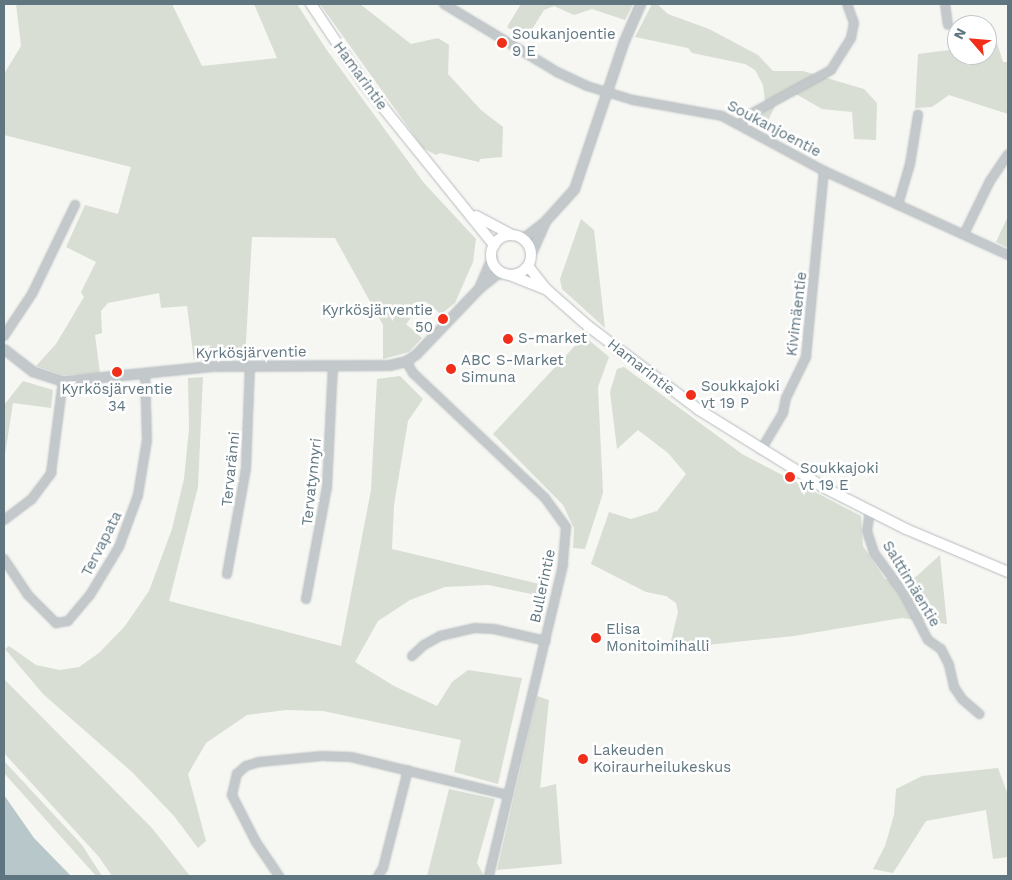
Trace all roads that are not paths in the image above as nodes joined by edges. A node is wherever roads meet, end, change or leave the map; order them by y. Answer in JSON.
{"nodes":[{"id":1,"x":311,"y":4,"type":"edge"},
{"id":2,"x":444,"y":4,"type":"edge"},
{"id":3,"x":640,"y":4,"type":"edge"},
{"id":4,"x":848,"y":4,"type":"edge"},
{"id":5,"x":945,"y":4,"type":"edge"},
{"id":6,"x":947,"y":18,"type":"edge"},
{"id":7,"x":608,"y":93,"type":"junction"},
{"id":8,"x":918,"y":115,"type":"dead end"},
{"id":9,"x":740,"y":124,"type":"junction"},
{"id":10,"x":1008,"y":154,"type":"edge"},
{"id":11,"x":824,"y":171,"type":"junction"},
{"id":12,"x":75,"y":205,"type":"dead end"},
{"id":13,"x":898,"y":205,"type":"junction"},
{"id":14,"x":471,"y":213,"type":"junction"},
{"id":15,"x":545,"y":221,"type":"junction"},
{"id":16,"x":964,"y":234,"type":"junction"},
{"id":17,"x":515,"y":236,"type":"junction"},
{"id":18,"x":494,"y":245,"type":"junction"},
{"id":19,"x":531,"y":253,"type":"junction"},
{"id":20,"x":1008,"y":255,"type":"edge"},
{"id":21,"x":492,"y":258,"type":"junction"},
{"id":22,"x":528,"y":266,"type":"junction"},
{"id":23,"x":507,"y":274,"type":"junction"},
{"id":24,"x":479,"y":288,"type":"junction"},
{"id":25,"x":546,"y":289,"type":"junction"},
{"id":26,"x":4,"y":336,"type":"edge"},
{"id":27,"x":4,"y":349,"type":"edge"},
{"id":28,"x":406,"y":361,"type":"junction"},
{"id":29,"x":250,"y":366,"type":"junction"},
{"id":30,"x":333,"y":366,"type":"junction"},
{"id":31,"x":145,"y":374,"type":"junction"},
{"id":32,"x":63,"y":381,"type":"junction"},
{"id":33,"x":761,"y":450,"type":"junction"},
{"id":34,"x":870,"y":510,"type":"junction"},
{"id":35,"x":4,"y":520,"type":"edge"},
{"id":36,"x":4,"y":559,"type":"edge"},
{"id":37,"x":1008,"y":572,"type":"edge"},
{"id":38,"x":227,"y":574,"type":"dead end"},
{"id":39,"x":306,"y":599,"type":"dead end"},
{"id":40,"x":546,"y":641,"type":"junction"},
{"id":41,"x":412,"y":656,"type":"dead end"},
{"id":42,"x":979,"y":714,"type":"dead end"},
{"id":43,"x":408,"y":770,"type":"junction"},
{"id":44,"x":508,"y":794,"type":"junction"},
{"id":45,"x":279,"y":876,"type":"edge"},
{"id":46,"x":378,"y":876,"type":"edge"},
{"id":47,"x":489,"y":876,"type":"edge"}],
"edges":[{"from":1,"to":14,"type":"main road","name":"Hamarintie"},
{"from":2,"to":7,"type":"street","name":"Soukanjoentie"},
{"from":3,"to":7,"type":"street"},
{"from":4,"to":9,"type":"street"},
{"from":5,"to":6,"type":"street"},
{"from":7,"to":9,"type":"street","name":"Soukanjoentie"},
{"from":7,"to":15,"type":"street"},
{"from":8,"to":13,"type":"street"},
{"from":9,"to":11,"type":"street","name":"Soukanjoentie"},
{"from":10,"to":16,"type":"street"},
{"from":11,"to":13,"type":"street","name":"Soukanjoentie"},
{"from":11,"to":33,"type":"street","name":"Kivimäentie"},
{"from":12,"to":26,"type":"street"},
{"from":13,"to":16,"type":"street","name":"Soukanjoentie"},
{"from":14,"to":17,"type":"main road","name":"Hamarintie"},
{"from":14,"to":18,"type":"main road","name":"Hamarintie"},
{"from":15,"to":17,"type":"street"},
{"from":15,"to":19,"type":"street"},
{"from":16,"to":20,"type":"street","name":"Soukanjoentie"},
{"from":17,"to":18,"type":"main road"},
{"from":17,"to":19,"type":"main road"},
{"from":18,"to":21,"type":"main road"},
{"from":19,"to":22,"type":"main road"},
{"from":21,"to":23,"type":"main road"},
{"from":21,"to":24,"type":"street"},
{"from":22,"to":23,"type":"main road"},
{"from":22,"to":25,"type":"main road","name":"Hamarintie"},
{"from":23,"to":24,"type":"street"},
{"from":23,"to":25,"type":"main road","name":"Hamarintie"},
{"from":24,"to":28,"type":"street"},
{"from":25,"to":33,"type":"main road","name":"Hamarintie"},
{"from":27,"to":32,"type":"street","name":"Kyrkösjärventie"},
{"from":28,"to":30,"type":"street","name":"Kyrkösjärventie"},
{"from":28,"to":40,"type":"street","name":"Bullerintie"},
{"from":29,"to":30,"type":"street","name":"Kyrkösjärventie"},
{"from":29,"to":31,"type":"street","name":"Kyrkösjärventie"},
{"from":29,"to":38,"type":"street","name":"Tervaränni"},
{"from":30,"to":39,"type":"street","name":"Tervatynnyri"},
{"from":31,"to":32,"type":"street","name":"Kyrkösjärventie"},
{"from":31,"to":36,"type":"street","name":"Tervapata"},
{"from":32,"to":35,"type":"street"},
{"from":33,"to":34,"type":"main road","name":"Hamarintie"},
{"from":34,"to":37,"type":"main road","name":"Hamarintie"},
{"from":34,"to":42,"type":"street","name":"Salttimäentie"},
{"from":40,"to":41,"type":"street"},
{"from":40,"to":44,"type":"street","name":"Bullerintie"},
{"from":43,"to":44,"type":"street"},
{"from":43,"to":45,"type":"street"},
{"from":43,"to":46,"type":"street"},
{"from":44,"to":47,"type":"street","name":"Bullerintie"}]}
